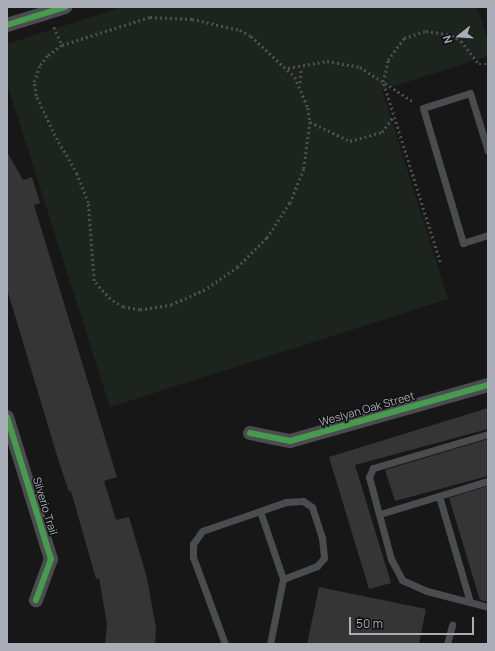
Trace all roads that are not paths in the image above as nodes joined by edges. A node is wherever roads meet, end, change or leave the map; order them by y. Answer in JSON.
{"nodes":[{"id":1,"x":65,"y":7,"type":"edge"},
{"id":2,"x":29,"y":12,"type":"edge"},
{"id":3,"x":7,"y":25,"type":"edge"},
{"id":4,"x":488,"y":151,"type":"edge"},
{"id":5,"x":488,"y":235,"type":"edge"},
{"id":6,"x":488,"y":385,"type":"edge"},
{"id":7,"x":7,"y":417,"type":"edge"},
{"id":8,"x":250,"y":433,"type":"dead end"},
{"id":9,"x":488,"y":434,"type":"edge"},
{"id":10,"x":488,"y":481,"type":"edge"},
{"id":11,"x":439,"y":496,"type":"junction"},
{"id":12,"x":260,"y":511,"type":"junction"},
{"id":13,"x":380,"y":514,"type":"junction"},
{"id":14,"x":283,"y":579,"type":"junction"},
{"id":15,"x":36,"y":600,"type":"dead end"},
{"id":16,"x":470,"y":602,"type":"junction"},
{"id":17,"x":488,"y":607,"type":"edge"},
{"id":18,"x":452,"y":625,"type":"dead end"},
{"id":19,"x":225,"y":644,"type":"edge"},
{"id":20,"x":270,"y":644,"type":"edge"},
{"id":21,"x":447,"y":644,"type":"edge"}],
"edges":[{"from":1,"to":2,"type":"street"},
{"from":2,"to":3,"type":"street"},
{"from":4,"to":5,"type":"lane"},
{"from":6,"to":8,"type":"street","name":"Weslyan Oak Street"},
{"from":7,"to":15,"type":"street","name":"Silverio Trail"},
{"from":9,"to":13,"type":"lane"},
{"from":10,"to":11,"type":"lane"},
{"from":11,"to":13,"type":"lane"},
{"from":11,"to":16,"type":"lane"},
{"from":12,"to":14,"type":"lane"},
{"from":12,"to":14,"type":"lane"},
{"from":12,"to":19,"type":"lane"},
{"from":13,"to":16,"type":"lane"},
{"from":14,"to":20,"type":"lane"},
{"from":16,"to":17,"type":"lane"},
{"from":18,"to":21,"type":"lane"}]}
